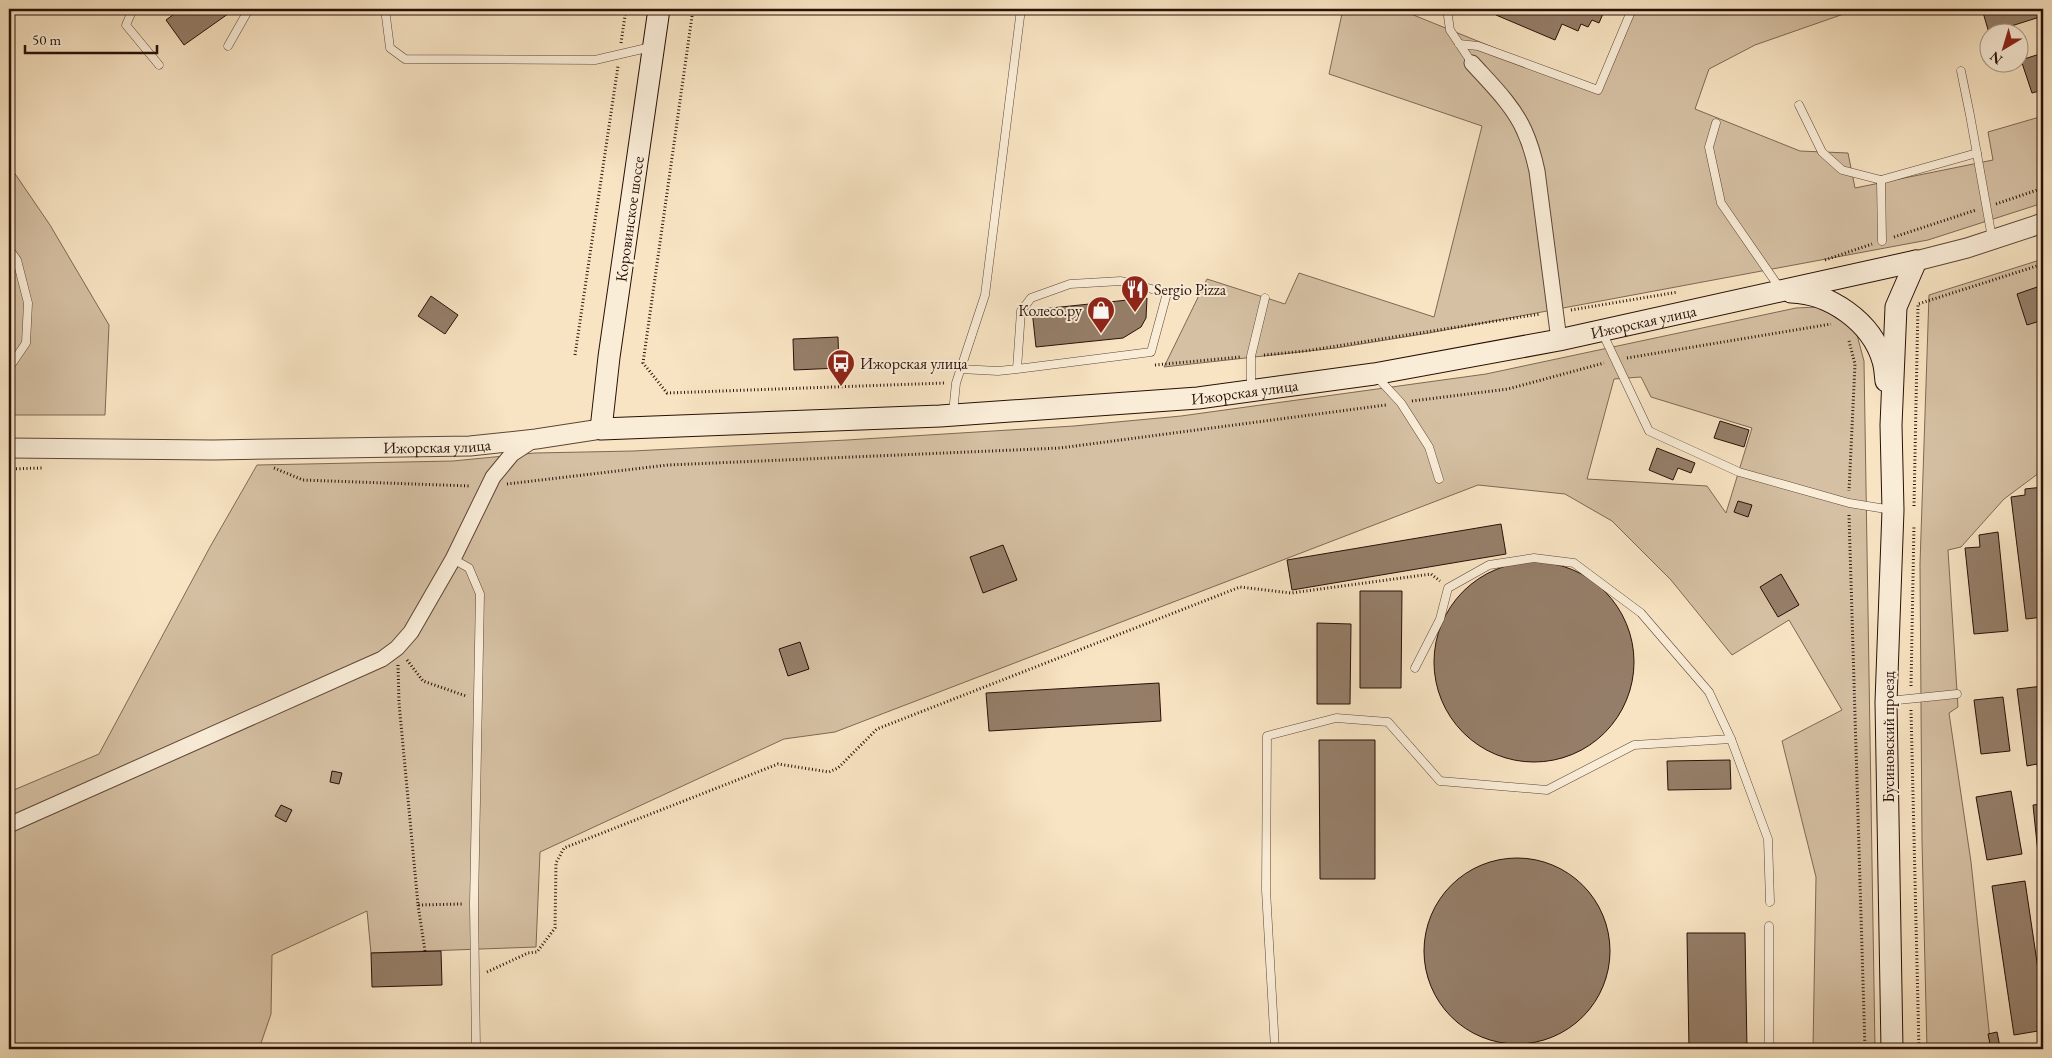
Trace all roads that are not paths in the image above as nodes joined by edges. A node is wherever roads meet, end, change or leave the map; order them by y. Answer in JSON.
{"nodes":[{"id":1,"x":133,"y":9,"type":"edge"},
{"id":2,"x":249,"y":9,"type":"edge"},
{"id":3,"x":385,"y":9,"type":"edge"},
{"id":4,"x":660,"y":9,"type":"edge"},
{"id":5,"x":1021,"y":9,"type":"edge"},
{"id":6,"x":1447,"y":9,"type":"edge"},
{"id":7,"x":1632,"y":9,"type":"edge"},
{"id":8,"x":1459,"y":44,"type":"junction"},
{"id":9,"x":228,"y":46,"type":"dead end"},
{"id":10,"x":654,"y":46,"type":"junction"},
{"id":11,"x":1472,"y":62,"type":"joint"},
{"id":12,"x":159,"y":65,"type":"dead end"},
{"id":13,"x":1961,"y":71,"type":"dead end"},
{"id":14,"x":1799,"y":105,"type":"dead end"},
{"id":15,"x":1716,"y":123,"type":"dead end"},
{"id":16,"x":1977,"y":153,"type":"junction"},
{"id":17,"x":1881,"y":180,"type":"junction"},
{"id":18,"x":2043,"y":223,"type":"edge"},
{"id":19,"x":1992,"y":240,"type":"junction"},
{"id":20,"x":1882,"y":241,"type":"road end"},
{"id":21,"x":9,"y":249,"type":"edge"},
{"id":22,"x":1916,"y":262,"type":"junction"},
{"id":23,"x":1782,"y":292,"type":"junction"},
{"id":24,"x":1265,"y":298,"type":"dead end"},
{"id":25,"x":1602,"y":331,"type":"junction"},
{"id":26,"x":1559,"y":340,"type":"junction"},
{"id":27,"x":9,"y":368,"type":"edge"},
{"id":28,"x":960,"y":369,"type":"junction"},
{"id":29,"x":1017,"y":369,"type":"junction"},
{"id":30,"x":1374,"y":374,"type":"junction"},
{"id":31,"x":1251,"y":390,"type":"junction"},
{"id":32,"x":953,"y":416,"type":"junction"},
{"id":33,"x":1892,"y":426,"type":"junction"},
{"id":34,"x":601,"y":429,"type":"junction"},
{"id":35,"x":536,"y":439,"type":"junction"},
{"id":36,"x":9,"y":448,"type":"edge"},
{"id":37,"x":1439,"y":479,"type":"dead end"},
{"id":38,"x":1903,"y":511,"type":"junction"},
{"id":39,"x":453,"y":559,"type":"junction"},
{"id":40,"x":1415,"y":668,"type":"dead end"},
{"id":41,"x":1957,"y":694,"type":"dead end"},
{"id":42,"x":1886,"y":702,"type":"junction"},
{"id":43,"x":1732,"y":740,"type":"junction"},
{"id":44,"x":9,"y":825,"type":"edge"},
{"id":45,"x":1770,"y":902,"type":"dead end"},
{"id":46,"x":1769,"y":926,"type":"dead end"},
{"id":47,"x":476,"y":1049,"type":"edge"},
{"id":48,"x":1275,"y":1049,"type":"edge"},
{"id":49,"x":1769,"y":1049,"type":"edge"},
{"id":50,"x":1892,"y":1049,"type":"edge"}],
"edges":[{"from":1,"to":12,"type":"lane"},
{"from":2,"to":9,"type":"lane"},
{"from":3,"to":10,"type":"lane"},
{"from":4,"to":10,"type":"main road","name":"Коровинское шоссе"},
{"from":5,"to":28,"type":"lane"},
{"from":6,"to":8,"type":"lane"},
{"from":7,"to":8,"type":"lane"},
{"from":8,"to":11,"type":"lane"},
{"from":10,"to":34,"type":"main road","name":"Коровинское шоссе"},
{"from":11,"to":26,"type":"street"},
{"from":13,"to":16,"type":"lane"},
{"from":14,"to":17,"type":"lane"},
{"from":15,"to":23,"type":"lane"},
{"from":16,"to":17,"type":"lane"},
{"from":16,"to":19,"type":"lane"},
{"from":17,"to":20,"type":"lane"},
{"from":18,"to":19,"type":"street","name":"Ижорская улица"},
{"from":19,"to":22,"type":"street","name":"Ижорская улица"},
{"from":21,"to":27,"type":"lane"},
{"from":22,"to":23,"type":"main road","name":"Ижорская улица"},
{"from":22,"to":33,"type":"main road"},
{"from":23,"to":25,"type":"main road","name":"Ижорская улица"},
{"from":23,"to":33,"type":"main road"},
{"from":24,"to":31,"type":"lane"},
{"from":25,"to":26,"type":"main road","name":"Ижорская улица"},
{"from":25,"to":38,"type":"lane"},
{"from":26,"to":30,"type":"main road","name":"Ижорская улица"},
{"from":28,"to":29,"type":"lane"},
{"from":28,"to":32,"type":"lane"},
{"from":29,"to":29,"type":"lane"},
{"from":30,"to":31,"type":"main road","name":"Ижорская улица"},
{"from":30,"to":37,"type":"lane"},
{"from":31,"to":32,"type":"main road","name":"Ижорская улица"},
{"from":32,"to":34,"type":"main road","name":"Ижорская улица"},
{"from":33,"to":38,"type":"main road","name":"Бусиновский проезд"},
{"from":34,"to":35,"type":"street","name":"Ижорская улица"},
{"from":35,"to":36,"type":"street","name":"Ижорская улица"},
{"from":35,"to":39,"type":"street"},
{"from":38,"to":42,"type":"main road","name":"Бусиновский проезд"},
{"from":39,"to":44,"type":"street"},
{"from":39,"to":47,"type":"lane"},
{"from":40,"to":43,"type":"lane"},
{"from":41,"to":42,"type":"lane"},
{"from":42,"to":50,"type":"main road","name":"Бусиновский проезд"},
{"from":43,"to":45,"type":"lane"},
{"from":43,"to":48,"type":"lane"},
{"from":46,"to":49,"type":"lane"}]}
